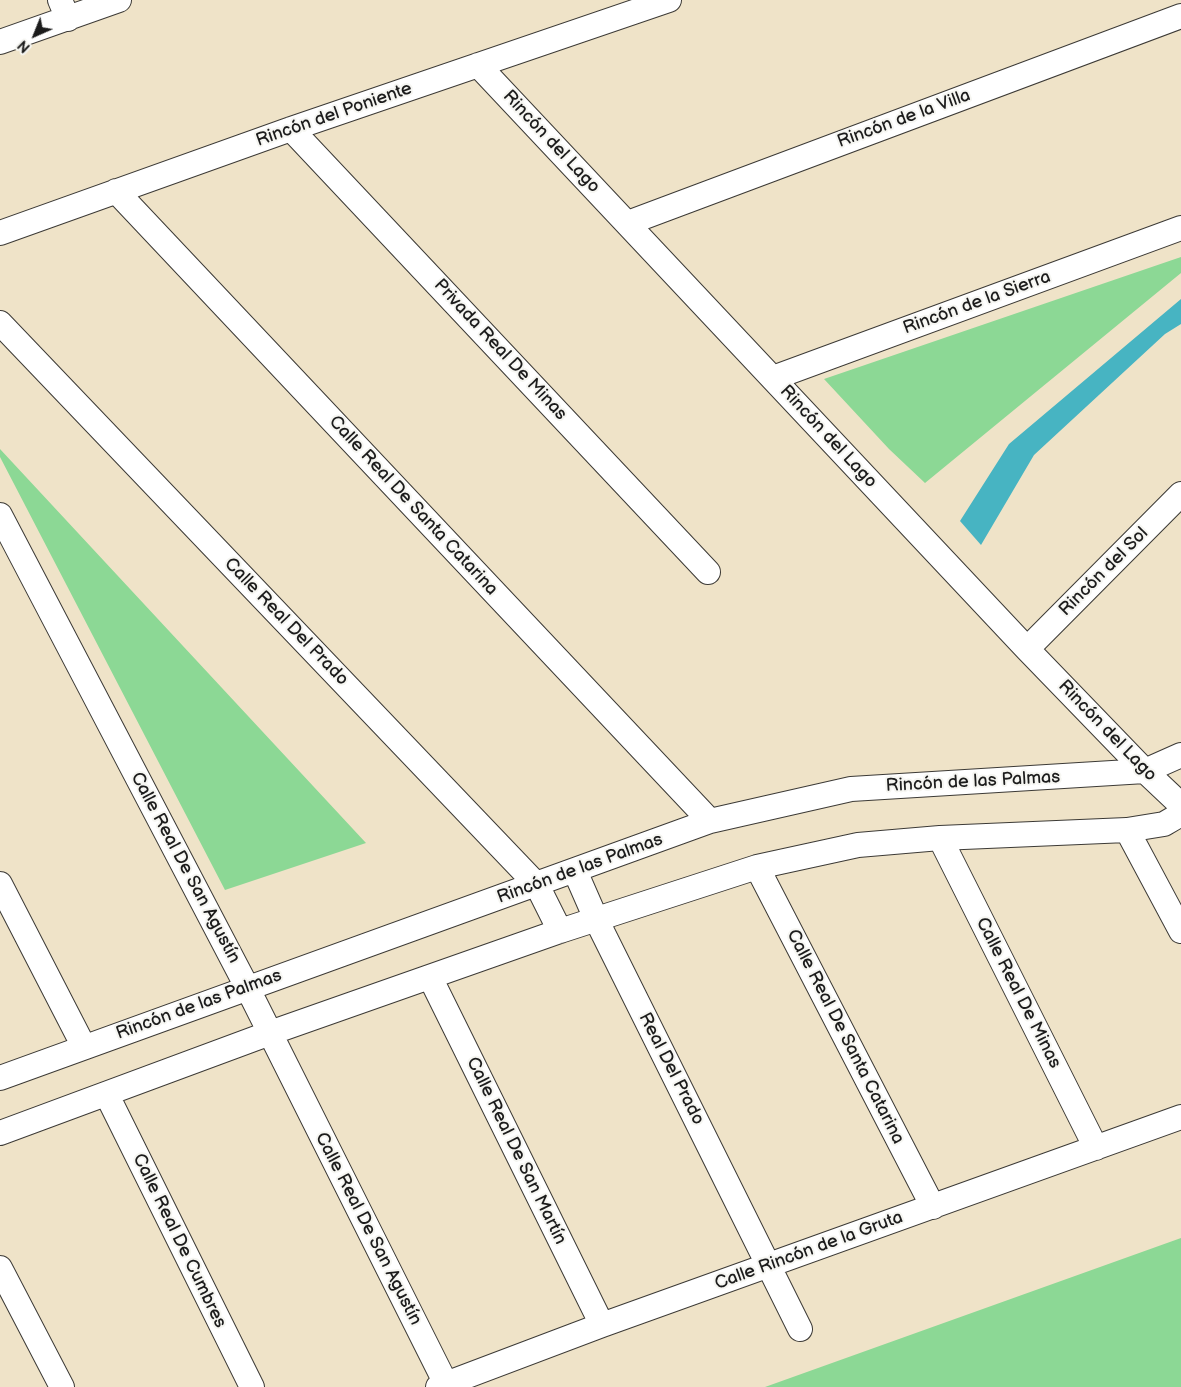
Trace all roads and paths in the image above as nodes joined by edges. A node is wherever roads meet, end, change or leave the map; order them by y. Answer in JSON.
{"nodes":[{"id":1,"x":119,"y":0,"type":"edge"},
{"id":2,"x":669,"y":0,"type":"edge"},
{"id":3,"x":64,"y":10,"type":"edge"},
{"id":4,"x":1181,"y":16,"type":"edge"},
{"id":5,"x":0,"y":42,"type":"edge"},
{"id":6,"x":478,"y":65,"type":"junction"},
{"id":7,"x":291,"y":129,"type":"junction"},
{"id":8,"x":116,"y":191,"type":"junction"},
{"id":9,"x":628,"y":223,"type":"junction"},
{"id":10,"x":1181,"y":228,"type":"edge"},
{"id":11,"x":0,"y":233,"type":"edge"},
{"id":12,"x":0,"y":323,"type":"edge"},
{"id":13,"x":773,"y":378,"type":"junction"},
{"id":14,"x":1181,"y":494,"type":"edge"},
{"id":15,"x":0,"y":515,"type":"edge"},
{"id":16,"x":708,"y":572,"type":"dead end"},
{"id":17,"x":1027,"y":649,"type":"junction"},
{"id":18,"x":1181,"y":755,"type":"edge"},
{"id":19,"x":1145,"y":771,"type":"junction"},
{"id":20,"x":1181,"y":805,"type":"edge"},
{"id":21,"x":1181,"y":814,"type":"edge"},
{"id":22,"x":710,"y":821,"type":"junction"},
{"id":23,"x":1127,"y":830,"type":"junction"},
{"id":24,"x":940,"y":838,"type":"junction"},
{"id":25,"x":757,"y":867,"type":"junction"},
{"id":26,"x":575,"y":871,"type":"junction"},
{"id":27,"x":0,"y":884,"type":"edge"},
{"id":28,"x":537,"y":885,"type":"junction"},
{"id":29,"x":596,"y":919,"type":"junction"},
{"id":30,"x":560,"y":931,"type":"junction"},
{"id":31,"x":1181,"y":931,"type":"edge"},
{"id":32,"x":430,"y":978,"type":"junction"},
{"id":33,"x":247,"y":987,"type":"junction"},
{"id":34,"x":270,"y":1033,"type":"junction"},
{"id":35,"x":84,"y":1047,"type":"junction"},
{"id":36,"x":0,"y":1078,"type":"edge"},
{"id":37,"x":107,"y":1095,"type":"junction"},
{"id":38,"x":1181,"y":1117,"type":"edge"},
{"id":39,"x":0,"y":1134,"type":"edge"},
{"id":40,"x":1096,"y":1148,"type":"junction"},
{"id":41,"x":933,"y":1207,"type":"junction"},
{"id":42,"x":770,"y":1265,"type":"junction"},
{"id":43,"x":0,"y":1268,"type":"edge"},
{"id":44,"x":602,"y":1325,"type":"junction"},
{"id":45,"x":800,"y":1329,"type":"dead end"},
{"id":46,"x":442,"y":1386,"type":"edge"},
{"id":47,"x":62,"y":1387,"type":"edge"},
{"id":48,"x":252,"y":1387,"type":"edge"}],
"edges":[{"from":1,"to":3,"type":"street"},
{"from":2,"to":6,"type":"street","name":"Rincón del Poniente"},
{"from":3,"to":5,"type":"street"},
{"from":4,"to":9,"type":"street","name":"Rincón de la Villa"},
{"from":6,"to":7,"type":"street","name":"Rincón del Poniente"},
{"from":6,"to":9,"type":"street","name":"Rincón del Lago"},
{"from":7,"to":8,"type":"street","name":"Rincón del Poniente"},
{"from":7,"to":16,"type":"street","name":"Privada Real De Minas"},
{"from":8,"to":11,"type":"street","name":"Rincón del Poniente"},
{"from":8,"to":22,"type":"street","name":"Calle Real De Santa Catarina"},
{"from":9,"to":13,"type":"street","name":"Rincón del Lago"},
{"from":10,"to":13,"type":"street","name":"Rincón de la Sierra"},
{"from":12,"to":28,"type":"street","name":"Calle Real Del Prado"},
{"from":13,"to":17,"type":"street","name":"Rincón del Lago"},
{"from":14,"to":17,"type":"street","name":"Rincón del Sol"},
{"from":15,"to":33,"type":"street","name":"Calle Real De San Agustín"},
{"from":17,"to":19,"type":"street","name":"Rincón del Lago"},
{"from":18,"to":19,"type":"street","name":"Rincón de las Palmas"},
{"from":19,"to":20,"type":"street","name":"Rincón del Lago"},
{"from":19,"to":22,"type":"street","name":"Rincón de las Palmas"},
{"from":21,"to":23,"type":"street"},
{"from":22,"to":26,"type":"street","name":"Rincón de las Palmas"},
{"from":23,"to":24,"type":"street"},
{"from":23,"to":31,"type":"street"},
{"from":24,"to":25,"type":"street"},
{"from":24,"to":40,"type":"street","name":"Calle Real De Minas"},
{"from":25,"to":29,"type":"street"},
{"from":25,"to":41,"type":"street","name":"Calle Real De Santa Catarina"},
{"from":26,"to":28,"type":"street","name":"Rincón de las Palmas"},
{"from":26,"to":29,"type":"street","name":"Real Del Prado"},
{"from":27,"to":35,"type":"street"},
{"from":28,"to":30,"type":"street","name":"Calle Real Del Prado"},
{"from":28,"to":33,"type":"street","name":"Rincón de las Palmas"},
{"from":29,"to":30,"type":"street"},
{"from":29,"to":42,"type":"street","name":"Real Del Prado"},
{"from":30,"to":32,"type":"street"},
{"from":32,"to":34,"type":"street"},
{"from":32,"to":44,"type":"street","name":"Calle Real De San Martín"},
{"from":33,"to":34,"type":"street","name":"Calle Real De San Agustín"},
{"from":33,"to":35,"type":"street","name":"Rincón de las Palmas"},
{"from":34,"to":37,"type":"street"},
{"from":34,"to":46,"type":"street","name":"Calle Real De San Agustín"},
{"from":35,"to":36,"type":"street","name":"Rincón de las Palmas"},
{"from":37,"to":39,"type":"street"},
{"from":37,"to":48,"type":"street","name":"Calle Real De Cumbres"},
{"from":38,"to":40,"type":"street","name":"Calle Rincón de la Gruta"},
{"from":40,"to":41,"type":"street","name":"Calle Rincón de la Gruta"},
{"from":41,"to":42,"type":"street","name":"Calle Rincón de la Gruta"},
{"from":42,"to":44,"type":"street","name":"Calle Rincón de la Gruta"},
{"from":42,"to":45,"type":"street","name":"Real Del Prado"},
{"from":43,"to":47,"type":"street"},
{"from":44,"to":46,"type":"street","name":"Calle Rincón de la Gruta"}]}
